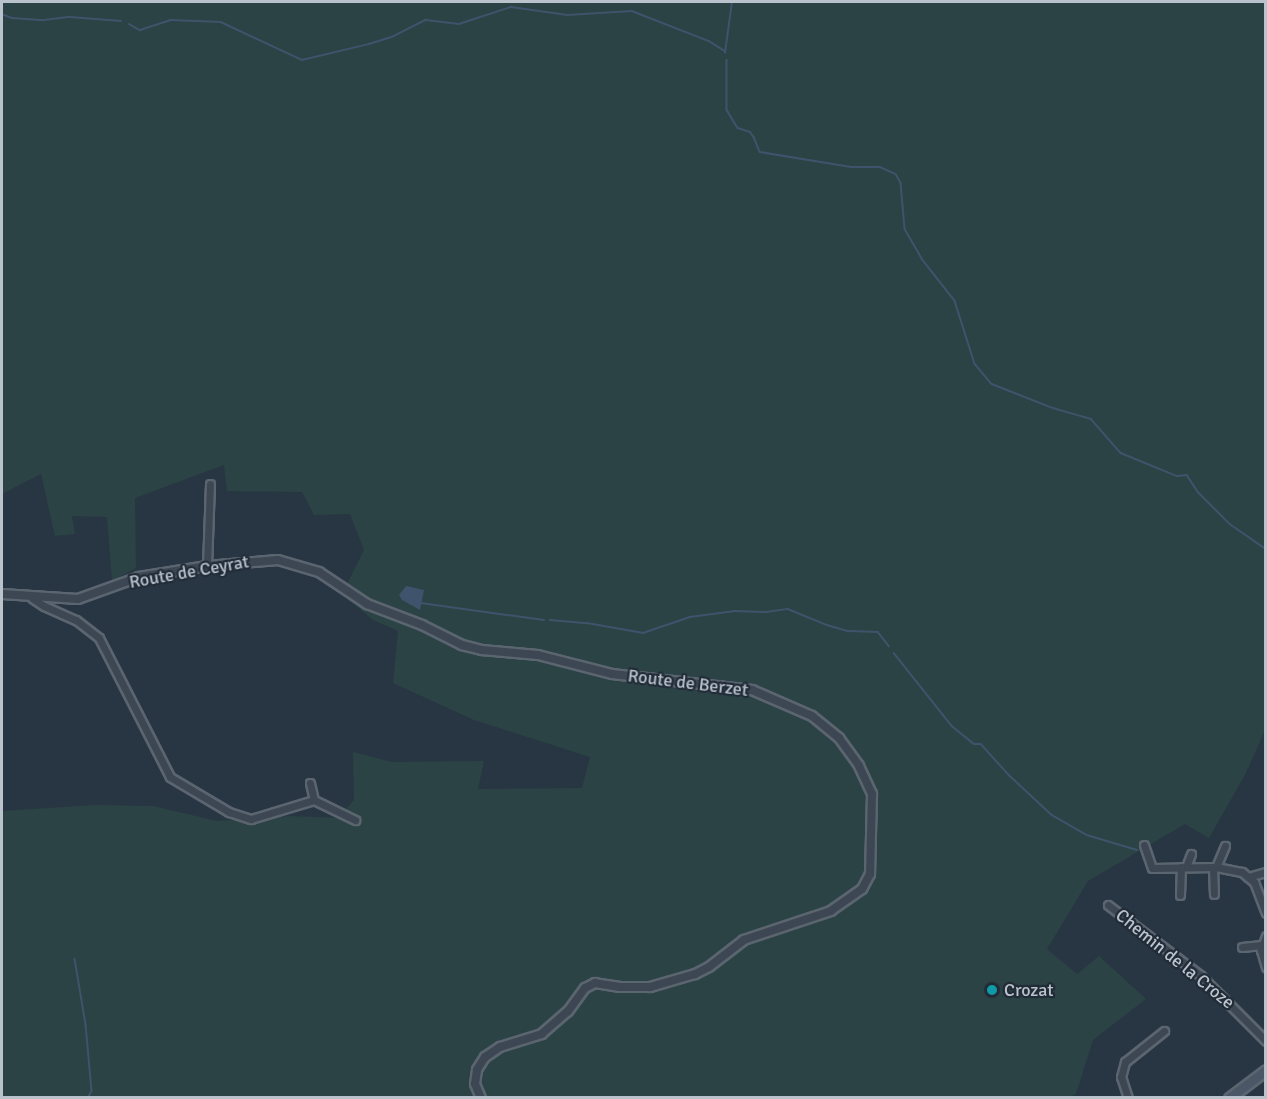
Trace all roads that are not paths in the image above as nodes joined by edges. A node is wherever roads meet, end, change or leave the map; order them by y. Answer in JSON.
{"nodes":[{"id":1,"x":210,"y":484,"type":"dead end"},
{"id":2,"x":207,"y":566,"type":"junction"},
{"id":3,"x":2,"y":594,"type":"edge"},
{"id":4,"x":32,"y":598,"type":"junction"},
{"id":5,"x":367,"y":604,"type":"joint"},
{"id":6,"x":310,"y":783,"type":"dead end"},
{"id":7,"x":314,"y":800,"type":"junction"},
{"id":8,"x":355,"y":820,"type":"dead end"},
{"id":9,"x":1144,"y":845,"type":"dead end"},
{"id":10,"x":1225,"y":846,"type":"dead end"},
{"id":11,"x":1191,"y":854,"type":"dead end"},
{"id":12,"x":1183,"y":867,"type":"junction"},
{"id":13,"x":1215,"y":867,"type":"junction"},
{"id":14,"x":1266,"y":872,"type":"edge"},
{"id":15,"x":1248,"y":877,"type":"junction"},
{"id":16,"x":1214,"y":894,"type":"dead end"},
{"id":17,"x":1180,"y":895,"type":"dead end"},
{"id":18,"x":1108,"y":905,"type":"dead end"},
{"id":19,"x":1266,"y":913,"type":"edge"},
{"id":20,"x":1266,"y":936,"type":"edge"},
{"id":21,"x":1262,"y":945,"type":"junction"},
{"id":22,"x":1242,"y":947,"type":"dead end"},
{"id":23,"x":1266,"y":967,"type":"edge"},
{"id":24,"x":1164,"y":1031,"type":"dead end"},
{"id":25,"x":1266,"y":1041,"type":"edge"},
{"id":26,"x":1266,"y":1070,"type":"edge"},
{"id":27,"x":481,"y":1098,"type":"edge"},
{"id":28,"x":1128,"y":1098,"type":"edge"},
{"id":29,"x":1229,"y":1098,"type":"edge"}],
"edges":[{"from":1,"to":2,"type":"street"},
{"from":2,"to":4,"type":"street","name":"Route de Ceyrat"},
{"from":2,"to":5,"type":"street","name":"Route de Ceyrat"},
{"from":3,"to":4,"type":"street","name":"Route de Ceyrat"},
{"from":4,"to":7,"type":"street"},
{"from":5,"to":27,"type":"street","name":"Route de Berzet"},
{"from":6,"to":7,"type":"street"},
{"from":7,"to":8,"type":"street"},
{"from":9,"to":12,"type":"street"},
{"from":10,"to":13,"type":"street"},
{"from":11,"to":12,"type":"street"},
{"from":12,"to":13,"type":"street"},
{"from":12,"to":17,"type":"street"},
{"from":13,"to":15,"type":"street"},
{"from":13,"to":16,"type":"street"},
{"from":14,"to":15,"type":"street"},
{"from":15,"to":19,"type":"street"},
{"from":18,"to":25,"type":"street","name":"Chemin de la Croze"},
{"from":20,"to":21,"type":"street"},
{"from":21,"to":22,"type":"street"},
{"from":21,"to":23,"type":"street"},
{"from":24,"to":28,"type":"street"},
{"from":26,"to":29,"type":"main road"}]}
